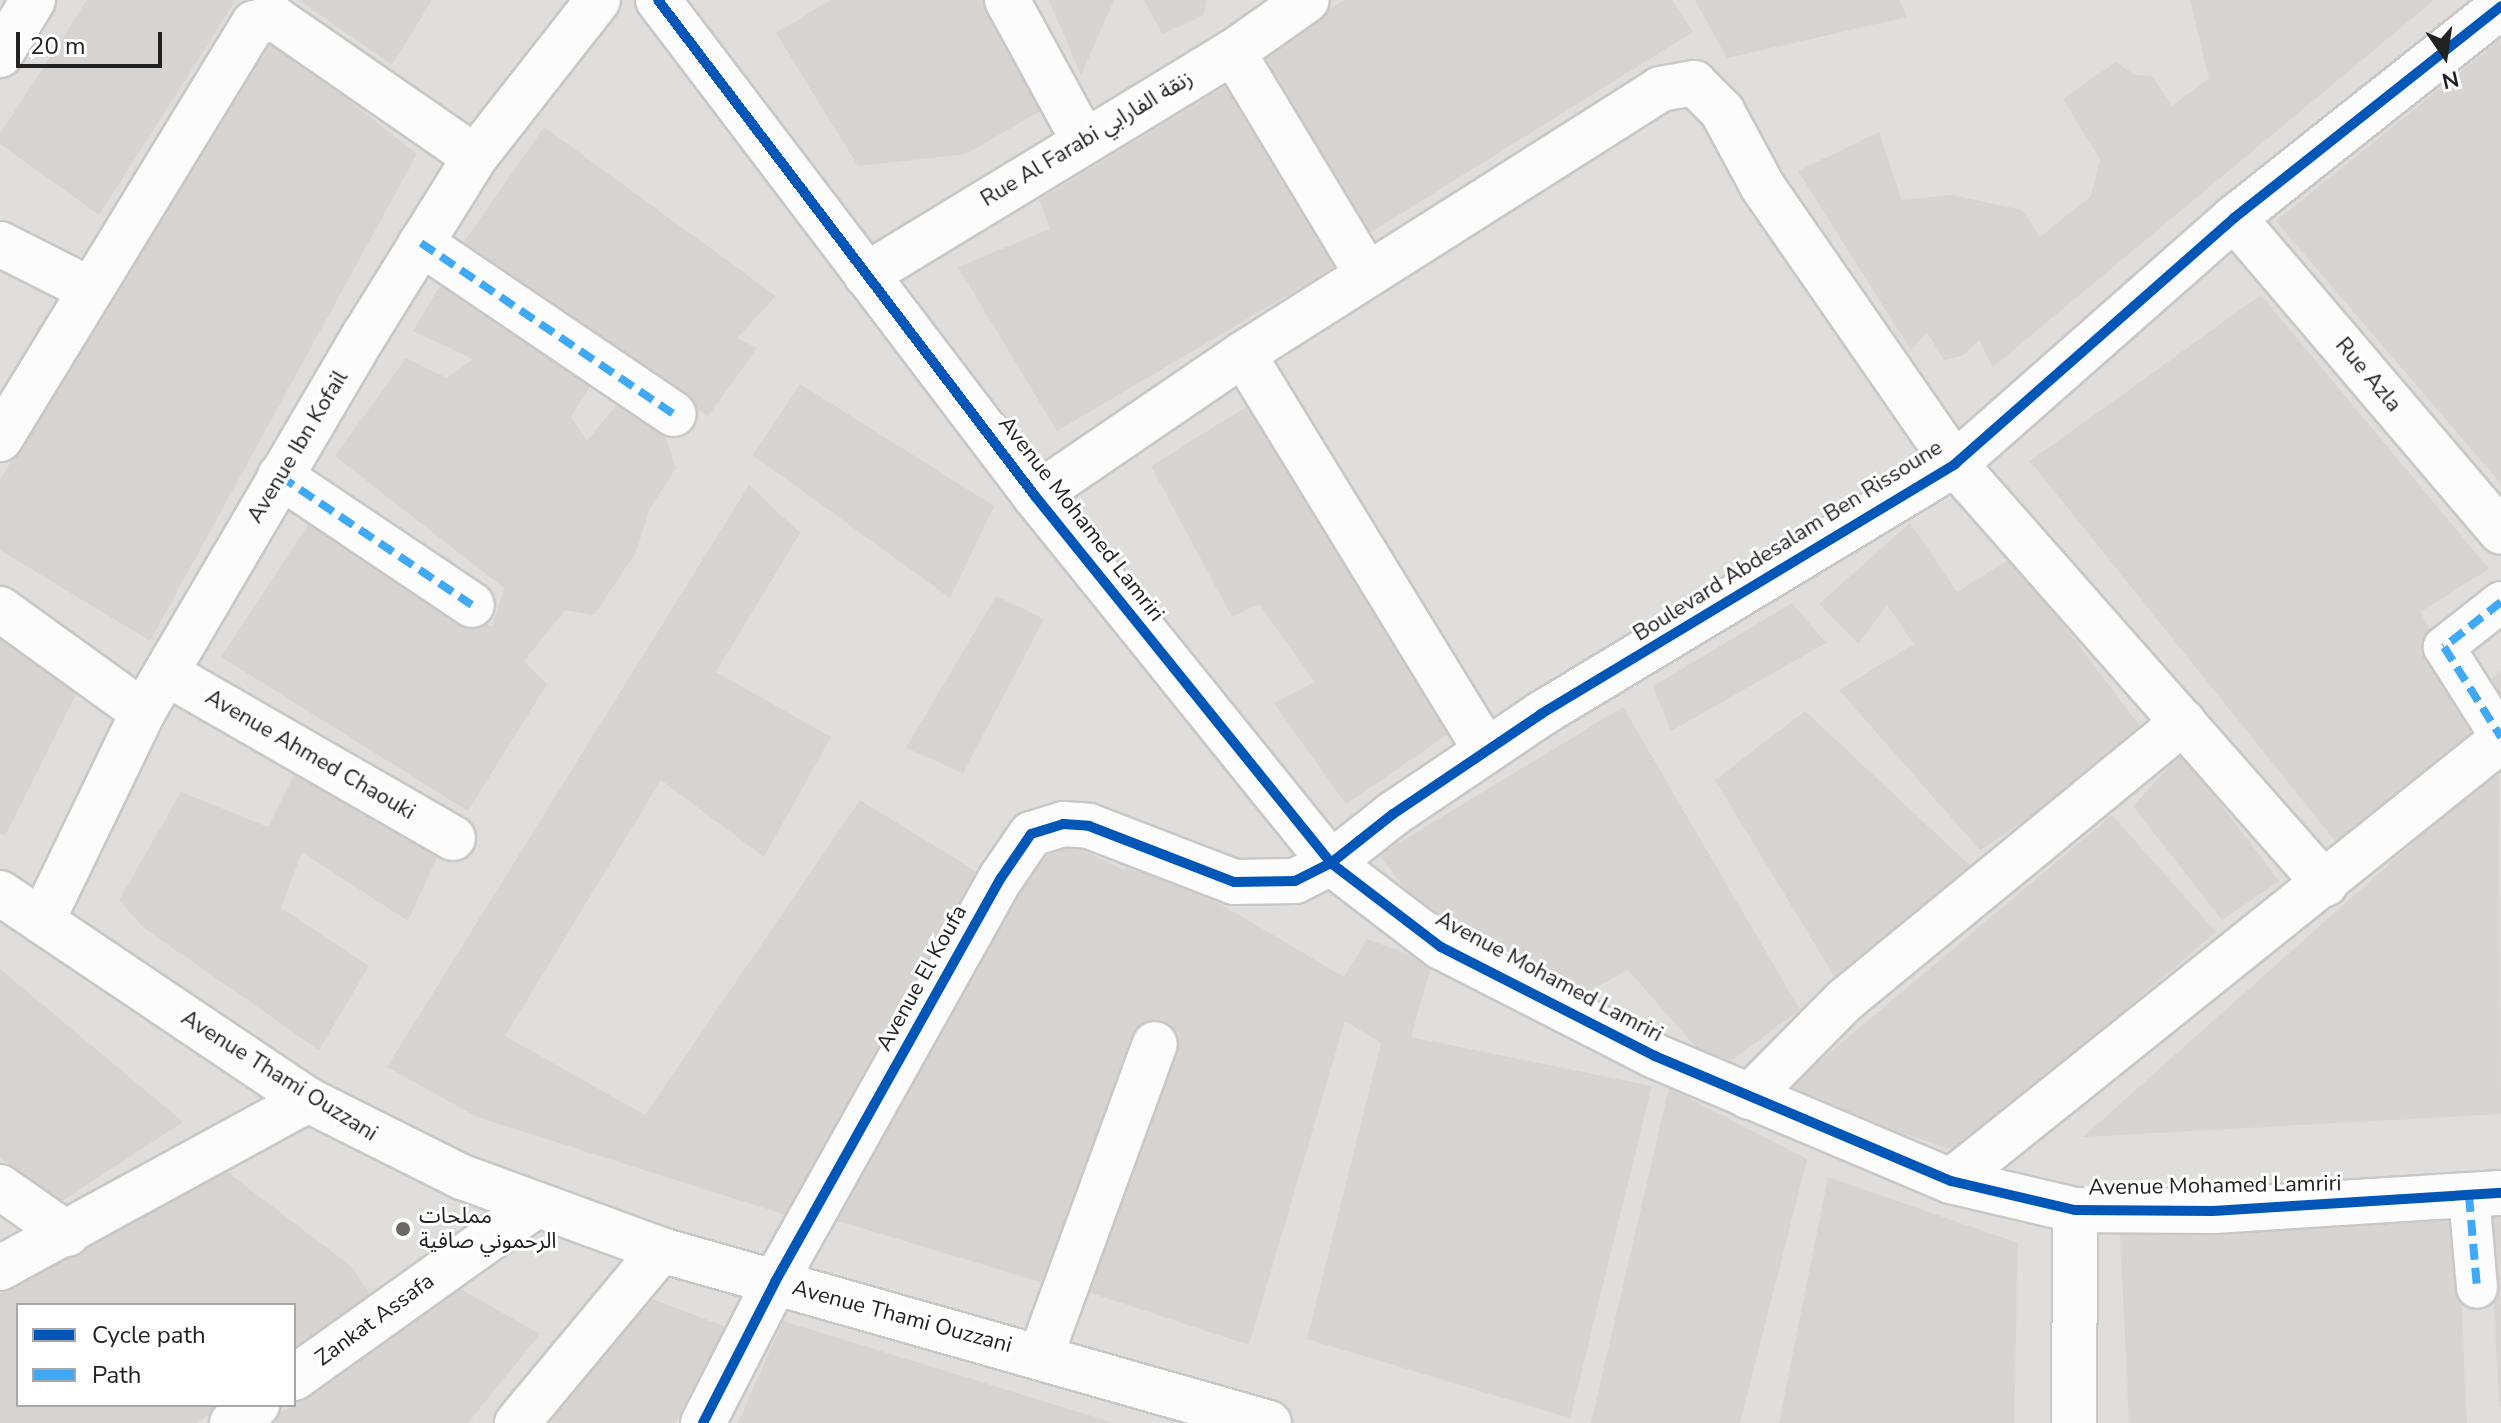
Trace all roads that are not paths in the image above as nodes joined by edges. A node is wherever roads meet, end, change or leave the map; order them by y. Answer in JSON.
{"nodes":[{"id":1,"x":33,"y":0,"type":"edge"},
{"id":2,"x":598,"y":0,"type":"edge"},
{"id":3,"x":658,"y":0,"type":"edge"},
{"id":4,"x":1007,"y":0,"type":"edge"},
{"id":5,"x":1307,"y":0,"type":"edge"},
{"id":6,"x":2501,"y":6,"type":"edge"},
{"id":7,"x":1233,"y":52,"type":"junction"},
{"id":8,"x":0,"y":55,"type":"edge"},
{"id":9,"x":1084,"y":141,"type":"junction"},
{"id":10,"x":475,"y":157,"type":"junction"},
{"id":11,"x":2234,"y":218,"type":"junction"},
{"id":12,"x":421,"y":243,"type":"junction"},
{"id":13,"x":0,"y":244,"type":"edge"},
{"id":14,"x":1367,"y":274,"type":"junction"},
{"id":15,"x":866,"y":275,"type":"junction"},
{"id":16,"x":89,"y":289,"type":"junction"},
{"id":17,"x":1243,"y":354,"type":"junction"},
{"id":18,"x":674,"y":414,"type":"dead end"},
{"id":19,"x":0,"y":439,"type":"edge"},
{"id":20,"x":1955,"y":464,"type":"junction"},
{"id":21,"x":280,"y":476,"type":"junction"},
{"id":22,"x":1035,"y":496,"type":"junction"},
{"id":23,"x":2501,"y":532,"type":"edge"},
{"id":24,"x":2501,"y":602,"type":"edge"},
{"id":25,"x":472,"y":605,"type":"dead end"},
{"id":26,"x":0,"y":609,"type":"edge"},
{"id":27,"x":166,"y":673,"type":"junction"},
{"id":28,"x":143,"y":712,"type":"junction"},
{"id":29,"x":2183,"y":722,"type":"junction"},
{"id":30,"x":2501,"y":738,"type":"edge"},
{"id":31,"x":1486,"y":751,"type":"junction"},
{"id":32,"x":453,"y":838,"type":"dead end"},
{"id":33,"x":1331,"y":863,"type":"junction"},
{"id":34,"x":2325,"y":884,"type":"junction"},
{"id":35,"x":0,"y":893,"type":"edge"},
{"id":36,"x":42,"y":921,"type":"junction"},
{"id":37,"x":1155,"y":1044,"type":"dead end"},
{"id":38,"x":1749,"y":1097,"type":"junction"},
{"id":39,"x":308,"y":1100,"type":"junction"},
{"id":40,"x":1951,"y":1181,"type":"junction"},
{"id":41,"x":0,"y":1187,"type":"edge"},
{"id":42,"x":2485,"y":1195,"type":"edge"},
{"id":43,"x":534,"y":1207,"type":"junction"},
{"id":44,"x":2075,"y":1210,"type":"junction"},
{"id":45,"x":67,"y":1234,"type":"junction"},
{"id":46,"x":661,"y":1250,"type":"junction"},
{"id":47,"x":0,"y":1268,"type":"edge"},
{"id":48,"x":775,"y":1282,"type":"junction"},
{"id":49,"x":2477,"y":1288,"type":"dead end"},
{"id":50,"x":1041,"y":1355,"type":"junction"},
{"id":51,"x":296,"y":1377,"type":"edge"},
{"id":52,"x":254,"y":1407,"type":"edge"},
{"id":53,"x":232,"y":1423,"type":"edge"},
{"id":54,"x":517,"y":1423,"type":"edge"},
{"id":55,"x":703,"y":1423,"type":"edge"},
{"id":56,"x":1269,"y":1423,"type":"edge"},
{"id":57,"x":2074,"y":1423,"type":"edge"}],
"edges":[{"from":1,"to":8,"type":"street"},
{"from":2,"to":10,"type":"street","name":"Avenue Ibn Kofail"},
{"from":3,"to":15,"type":"street","name":"Avenue Mohamed Lamriri"},
{"from":4,"to":9,"type":"street"},
{"from":5,"to":7,"type":"street","name":"Rue Al Farabi زنقة الفارابي"},
{"from":6,"to":11,"type":"street","name":"Boulevard Abdesalam Ben Rissoune"},
{"from":7,"to":9,"type":"street","name":"Rue Al Farabi زنقة الفارابي"},
{"from":7,"to":14,"type":"street"},
{"from":9,"to":15,"type":"street","name":"Rue Al Farabi زنقة الفارابي"},
{"from":10,"to":12,"type":"street","name":"Avenue Ibn Kofail"},
{"from":10,"to":16,"type":"street"},
{"from":11,"to":20,"type":"street","name":"Boulevard Abdesalam Ben Rissoune"},
{"from":11,"to":23,"type":"street","name":"Rue Azla"},
{"from":12,"to":18,"type":"street"},
{"from":12,"to":21,"type":"street","name":"Avenue Ibn Kofail"},
{"from":13,"to":16,"type":"street"},
{"from":14,"to":17,"type":"street"},
{"from":14,"to":20,"type":"street"},
{"from":15,"to":22,"type":"street","name":"Avenue Mohamed Lamriri"},
{"from":16,"to":19,"type":"street"},
{"from":17,"to":22,"type":"street"},
{"from":17,"to":31,"type":"street"},
{"from":20,"to":29,"type":"street"},
{"from":20,"to":31,"type":"street","name":"Boulevard Abdesalam Ben Rissoune"},
{"from":21,"to":25,"type":"street"},
{"from":21,"to":27,"type":"street","name":"Avenue Ibn Kofail"},
{"from":22,"to":33,"type":"street","name":"Avenue Mohamed Lamriri"},
{"from":24,"to":30,"type":"street"},
{"from":26,"to":28,"type":"street"},
{"from":27,"to":28,"type":"street","name":"Avenue Ibn Kofail"},
{"from":27,"to":32,"type":"street","name":"Avenue Ahmed Chaouki"},
{"from":28,"to":36,"type":"street","name":"Avenue Ibn Kofail"},
{"from":29,"to":34,"type":"street"},
{"from":29,"to":38,"type":"street"},
{"from":30,"to":34,"type":"street"},
{"from":31,"to":33,"type":"street","name":"Boulevard Abdesalam Ben Rissoune"},
{"from":33,"to":38,"type":"street","name":"Avenue Mohamed Lamriri"},
{"from":33,"to":48,"type":"street","name":"Avenue El Koufa"},
{"from":34,"to":40,"type":"street"},
{"from":35,"to":36,"type":"street","name":"Avenue Thami Ouzzani"},
{"from":36,"to":39,"type":"street","name":"Avenue Thami Ouzzani"},
{"from":37,"to":50,"type":"street"},
{"from":38,"to":40,"type":"street","name":"Avenue Mohamed Lamriri"},
{"from":39,"to":43,"type":"street","name":"Avenue Thami Ouzzani"},
{"from":39,"to":45,"type":"street"},
{"from":40,"to":44,"type":"street","name":"Avenue Mohamed Lamriri"},
{"from":41,"to":45,"type":"street"},
{"from":42,"to":44,"type":"street","name":"Avenue Mohamed Lamriri"},
{"from":42,"to":49,"type":"street"},
{"from":43,"to":46,"type":"street","name":"Avenue Thami Ouzzani"},
{"from":43,"to":51,"type":"street","name":"Zankat Assafa"},
{"from":44,"to":57,"type":"street"},
{"from":45,"to":47,"type":"street"},
{"from":46,"to":48,"type":"street","name":"Avenue Thami Ouzzani"},
{"from":46,"to":54,"type":"street"},
{"from":48,"to":50,"type":"street","name":"Avenue Thami Ouzzani"},
{"from":48,"to":55,"type":"street","name":"Avenue El Koufa"},
{"from":50,"to":56,"type":"street","name":"Avenue Thami Ouzzani"},
{"from":52,"to":53,"type":"street"}]}
